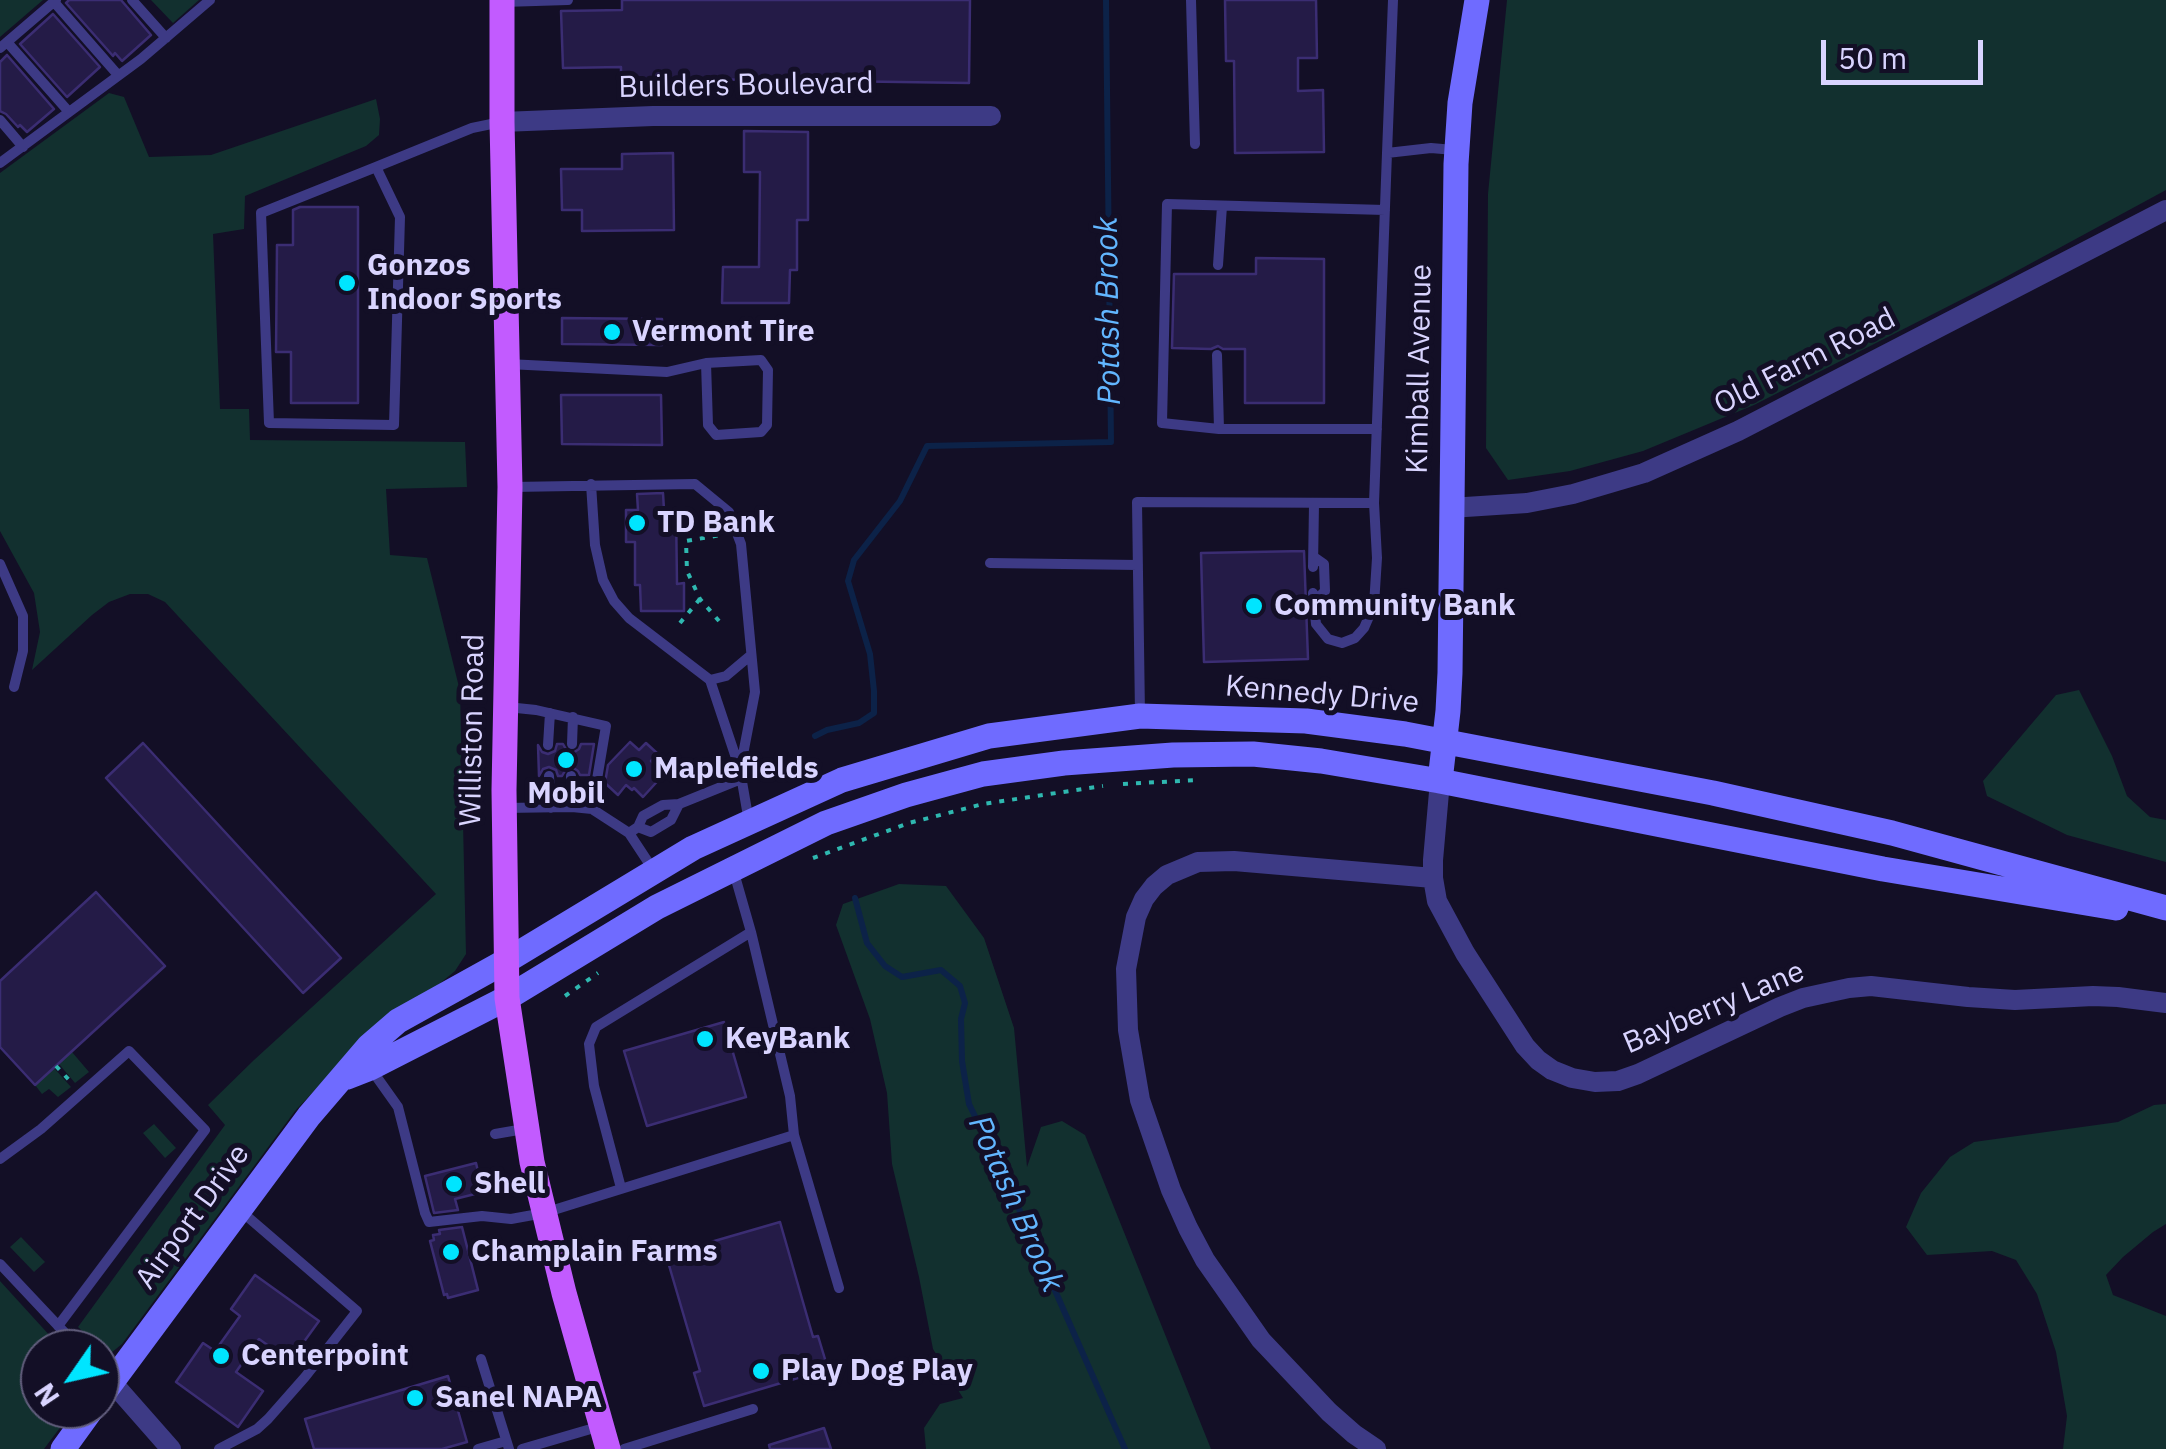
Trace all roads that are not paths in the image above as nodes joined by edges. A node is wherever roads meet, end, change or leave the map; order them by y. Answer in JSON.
{"nodes":[{"id":1,"x":132,"y":0,"type":"edge"},
{"id":2,"x":210,"y":0,"type":"edge"},
{"id":3,"x":568,"y":0,"type":"edge"},
{"id":4,"x":1190,"y":0,"type":"edge"},
{"id":5,"x":1393,"y":0,"type":"edge"},
{"id":6,"x":1477,"y":0,"type":"edge"},
{"id":7,"x":56,"y":1,"type":"edge"},
{"id":8,"x":502,"y":1,"type":"edge"},
{"id":9,"x":166,"y":38,"type":"junction"},
{"id":10,"x":4,"y":45,"type":"edge"},
{"id":11,"x":118,"y":76,"type":"junction"},
{"id":12,"x":69,"y":112,"type":"junction"},
{"id":13,"x":992,"y":116,"type":"dead end"},
{"id":14,"x":0,"y":120,"type":"edge"},
{"id":15,"x":502,"y":122,"type":"junction"},
{"id":16,"x":1194,"y":144,"type":"dead end"},
{"id":17,"x":23,"y":146,"type":"junction"},
{"id":18,"x":1457,"y":150,"type":"junction"},
{"id":19,"x":1386,"y":154,"type":"junction"},
{"id":20,"x":0,"y":163,"type":"edge"},
{"id":21,"x":376,"y":166,"type":"junction"},
{"id":22,"x":1222,"y":206,"type":"junction"},
{"id":23,"x":1385,"y":210,"type":"junction"},
{"id":24,"x":2166,"y":210,"type":"edge"},
{"id":25,"x":1218,"y":265,"type":"dead end"},
{"id":26,"x":1216,"y":355,"type":"dead end"},
{"id":27,"x":706,"y":363,"type":"junction"},
{"id":28,"x":507,"y":364,"type":"junction"},
{"id":29,"x":1220,"y":428,"type":"junction"},
{"id":30,"x":1377,"y":429,"type":"junction"},
{"id":31,"x":591,"y":484,"type":"junction"},
{"id":32,"x":510,"y":487,"type":"junction"},
{"id":33,"x":1374,"y":503,"type":"junction"},
{"id":34,"x":1314,"y":504,"type":"junction"},
{"id":35,"x":1450,"y":508,"type":"junction"},
{"id":36,"x":990,"y":563,"type":"dead end"},
{"id":37,"x":0,"y":564,"type":"edge"},
{"id":38,"x":1138,"y":565,"type":"junction"},
{"id":39,"x":752,"y":655,"type":"junction"},
{"id":40,"x":710,"y":680,"type":"junction"},
{"id":41,"x":14,"y":687,"type":"dead end"},
{"id":42,"x":506,"y":707,"type":"junction"},
{"id":43,"x":550,"y":713,"type":"junction"},
{"id":44,"x":1140,"y":716,"type":"junction"},
{"id":45,"x":573,"y":717,"type":"junction"},
{"id":46,"x":1445,"y":740,"type":"junction"},
{"id":47,"x":548,"y":744,"type":"dead end"},
{"id":48,"x":572,"y":744,"type":"dead end"},
{"id":49,"x":740,"y":774,"type":"junction"},
{"id":50,"x":550,"y":776,"type":"dead end"},
{"id":51,"x":571,"y":776,"type":"dead end"},
{"id":52,"x":1440,"y":781,"type":"junction"},
{"id":53,"x":679,"y":804,"type":"junction"},
{"id":54,"x":572,"y":806,"type":"junction"},
{"id":55,"x":504,"y":808,"type":"junction"},
{"id":56,"x":551,"y":808,"type":"junction"},
{"id":57,"x":592,"y":810,"type":"junction"},
{"id":58,"x":749,"y":823,"type":"junction"},
{"id":59,"x":633,"y":830,"type":"junction"},
{"id":60,"x":733,"y":868,"type":"junction"},
{"id":61,"x":655,"y":872,"type":"junction"},
{"id":62,"x":1433,"y":878,"type":"junction"},
{"id":63,"x":2166,"y":908,"type":"edge"},
{"id":64,"x":2166,"y":917,"type":"edge"},
{"id":65,"x":752,"y":932,"type":"junction"},
{"id":66,"x":506,"y":961,"type":"junction"},
{"id":67,"x":507,"y":998,"type":"junction"},
{"id":68,"x":2166,"y":1003,"type":"edge"},
{"id":69,"x":370,"y":1068,"type":"junction"},
{"id":70,"x":342,"y":1078,"type":"junction"},
{"id":71,"x":526,"y":1128,"type":"junction"},
{"id":72,"x":495,"y":1134,"type":"dead end"},
{"id":73,"x":794,"y":1134,"type":"junction"},
{"id":74,"x":0,"y":1159,"type":"edge"},
{"id":75,"x":621,"y":1188,"type":"junction"},
{"id":76,"x":239,"y":1210,"type":"junction"},
{"id":77,"x":544,"y":1212,"type":"junction"},
{"id":78,"x":0,"y":1264,"type":"edge"},
{"id":79,"x":839,"y":1288,"type":"dead end"},
{"id":80,"x":58,"y":1326,"type":"junction"},
{"id":81,"x":61,"y":1329,"type":"edge"},
{"id":82,"x":480,"y":1358,"type":"dead end"},
{"id":83,"x":120,"y":1363,"type":"edge"},
{"id":84,"x":120,"y":1400,"type":"edge"},
{"id":85,"x":752,"y":1409,"type":"dead end"},
{"id":86,"x":605,"y":1437,"type":"edge"},
{"id":87,"x":508,"y":1445,"type":"edge"},
{"id":88,"x":171,"y":1449,"type":"edge"},
{"id":89,"x":219,"y":1449,"type":"edge"},
{"id":90,"x":478,"y":1449,"type":"edge"},
{"id":91,"x":522,"y":1449,"type":"edge"},
{"id":92,"x":624,"y":1449,"type":"edge"},
{"id":93,"x":1376,"y":1449,"type":"edge"}],
"edges":[{"from":1,"to":9,"type":"lane"},
{"from":2,"to":9,"type":"lane"},
{"from":3,"to":8,"type":"lane"},
{"from":4,"to":16,"type":"lane"},
{"from":5,"to":19,"type":"lane"},
{"from":6,"to":18,"type":"main road","name":"Kimball Avenue"},
{"from":7,"to":10,"type":"lane"},
{"from":7,"to":11,"type":"lane"},
{"from":8,"to":15,"type":"main road","name":"Williston Road"},
{"from":9,"to":11,"type":"lane"},
{"from":10,"to":12,"type":"lane"},
{"from":11,"to":12,"type":"lane"},
{"from":12,"to":17,"type":"lane"},
{"from":13,"to":15,"type":"street","name":"Builders Boulevard"},
{"from":14,"to":17,"type":"lane"},
{"from":15,"to":21,"type":"lane"},
{"from":15,"to":28,"type":"main road","name":"Williston Road"},
{"from":17,"to":20,"type":"lane"},
{"from":18,"to":19,"type":"lane"},
{"from":18,"to":35,"type":"main road","name":"Kimball Avenue"},
{"from":19,"to":23,"type":"lane"},
{"from":21,"to":21,"type":"lane"},
{"from":22,"to":23,"type":"lane"},
{"from":22,"to":25,"type":"lane"},
{"from":22,"to":29,"type":"lane"},
{"from":23,"to":30,"type":"lane"},
{"from":24,"to":35,"type":"street","name":"Old Farm Road"},
{"from":26,"to":29,"type":"lane"},
{"from":27,"to":27,"type":"lane"},
{"from":27,"to":28,"type":"lane"},
{"from":28,"to":32,"type":"main road","name":"Williston Road"},
{"from":29,"to":30,"type":"lane"},
{"from":30,"to":33,"type":"lane"},
{"from":31,"to":32,"type":"lane"},
{"from":31,"to":39,"type":"lane"},
{"from":31,"to":40,"type":"lane"},
{"from":32,"to":42,"type":"main road","name":"Williston Road"},
{"from":33,"to":34,"type":"lane"},
{"from":33,"to":34,"type":"lane"},
{"from":34,"to":38,"type":"lane"},
{"from":35,"to":46,"type":"main road","name":"Kimball Avenue"},
{"from":36,"to":38,"type":"lane"},
{"from":37,"to":41,"type":"lane"},
{"from":38,"to":44,"type":"lane"},
{"from":39,"to":40,"type":"lane"},
{"from":39,"to":49,"type":"lane"},
{"from":40,"to":49,"type":"lane"},
{"from":42,"to":43,"type":"lane"},
{"from":42,"to":55,"type":"main road","name":"Williston Road"},
{"from":43,"to":45,"type":"lane"},
{"from":43,"to":47,"type":"lane"},
{"from":44,"to":46,"type":"main road","name":"Kennedy Drive"},
{"from":44,"to":58,"type":"main road","name":"Kennedy Drive"},
{"from":45,"to":48,"type":"lane"},
{"from":45,"to":57,"type":"lane"},
{"from":46,"to":52,"type":"main road","name":"Kimball Avenue"},
{"from":46,"to":63,"type":"main road","name":"Kennedy Drive"},
{"from":49,"to":53,"type":"lane"},
{"from":49,"to":58,"type":"lane"},
{"from":50,"to":56,"type":"lane"},
{"from":51,"to":54,"type":"lane"},
{"from":52,"to":60,"type":"main road"},
{"from":52,"to":62,"type":"street","name":"Bayberry Lane"},
{"from":52,"to":64,"type":"main road"},
{"from":53,"to":59,"type":"lane"},
{"from":53,"to":59,"type":"lane"},
{"from":54,"to":56,"type":"lane"},
{"from":54,"to":57,"type":"lane"},
{"from":55,"to":56,"type":"lane"},
{"from":55,"to":66,"type":"main road","name":"Williston Road"},
{"from":57,"to":59,"type":"lane"},
{"from":58,"to":60,"type":"main road"},
{"from":58,"to":61,"type":"main road","name":"Kennedy Drive"},
{"from":59,"to":61,"type":"lane"},
{"from":60,"to":65,"type":"lane"},
{"from":60,"to":67,"type":"main road"},
{"from":61,"to":66,"type":"main road","name":"Kennedy Drive"},
{"from":62,"to":68,"type":"street","name":"Bayberry Lane"},
{"from":62,"to":93,"type":"street"},
{"from":65,"to":73,"type":"lane"},
{"from":65,"to":75,"type":"lane"},
{"from":66,"to":67,"type":"main road","name":"Williston Road"},
{"from":66,"to":70,"type":"main road","name":"Airport Drive"},
{"from":67,"to":69,"type":"main road","name":"Airport Drive"},
{"from":67,"to":71,"type":"main road","name":"Williston Road"},
{"from":69,"to":70,"type":"main road","name":"Airport Drive"},
{"from":69,"to":77,"type":"lane"},
{"from":70,"to":76,"type":"main road","name":"Airport Drive"},
{"from":71,"to":72,"type":"lane"},
{"from":71,"to":77,"type":"main road","name":"Williston Road"},
{"from":73,"to":75,"type":"lane"},
{"from":73,"to":79,"type":"lane"},
{"from":74,"to":80,"type":"lane"},
{"from":75,"to":77,"type":"lane"},
{"from":76,"to":83,"type":"main road","name":"Airport Drive"},
{"from":76,"to":89,"type":"lane"},
{"from":77,"to":86,"type":"main road","name":"Williston Road"},
{"from":78,"to":80,"type":"lane"},
{"from":80,"to":81,"type":"lane"},
{"from":82,"to":87,"type":"lane"},
{"from":84,"to":88,"type":"street"},
{"from":85,"to":92,"type":"lane"},
{"from":86,"to":91,"type":"lane"},
{"from":87,"to":90,"type":"lane"}]}
